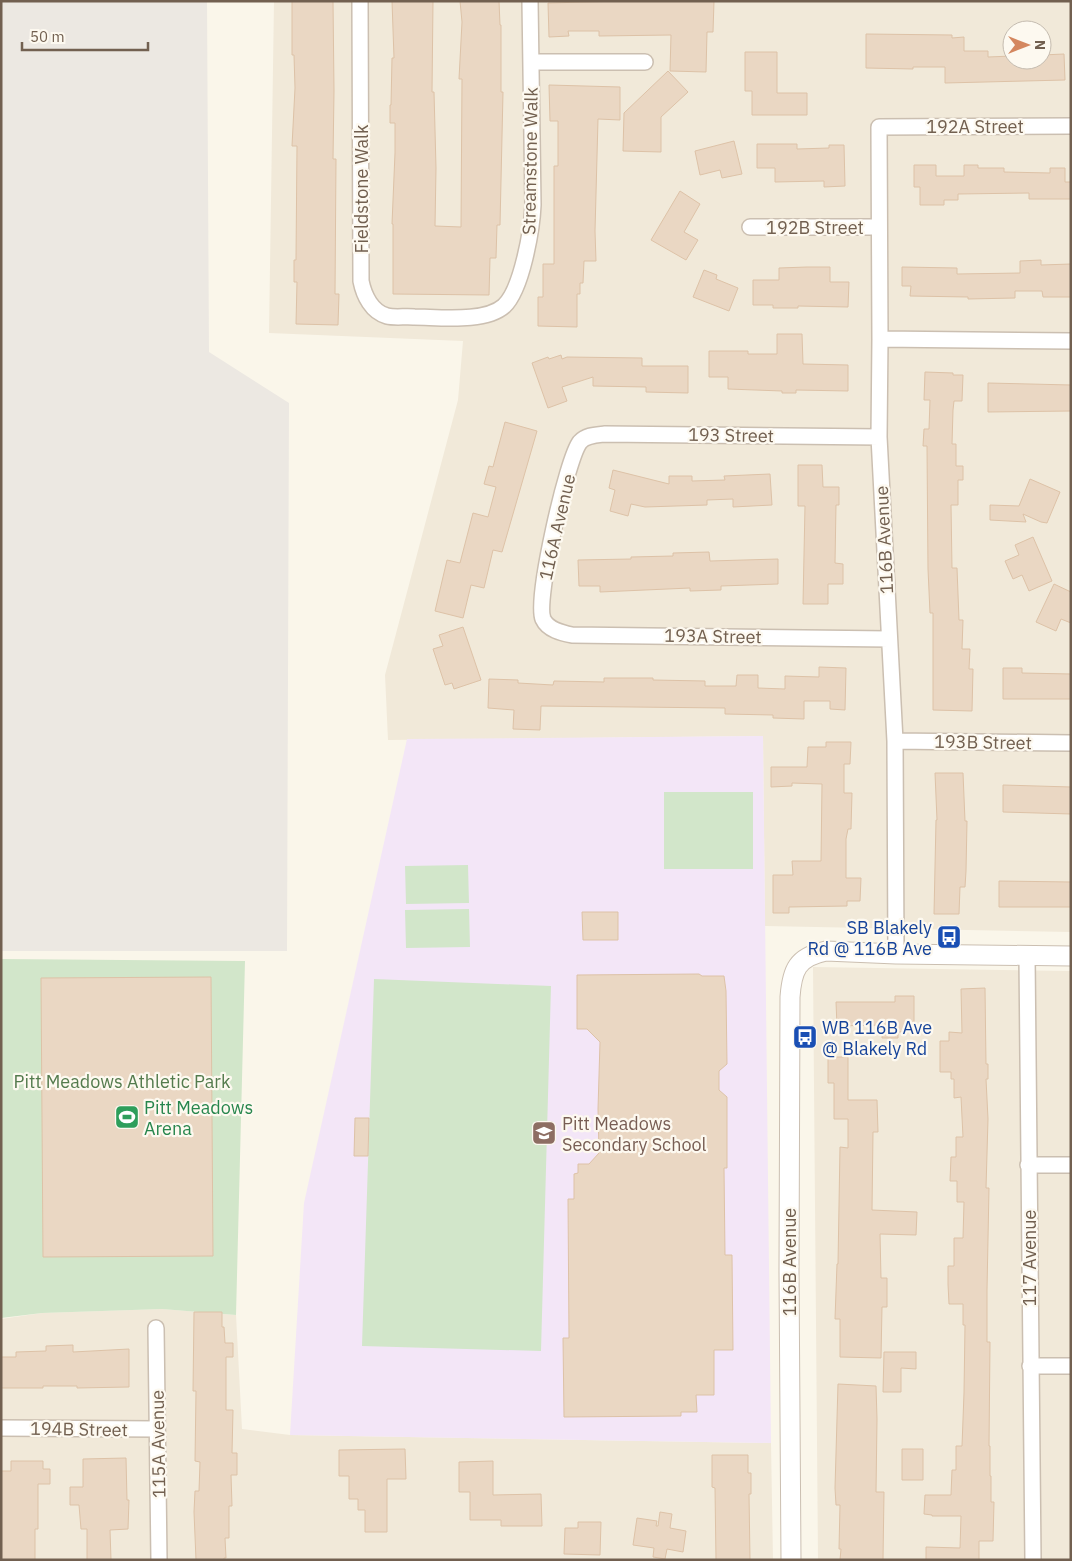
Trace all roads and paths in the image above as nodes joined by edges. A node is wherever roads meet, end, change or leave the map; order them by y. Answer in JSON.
{"nodes":[{"id":1,"x":360,"y":1,"type":"edge"},
{"id":2,"x":530,"y":1,"type":"edge"},
{"id":3,"x":530,"y":62,"type":"junction"},
{"id":4,"x":645,"y":62,"type":"dead end"},
{"id":5,"x":1071,"y":126,"type":"edge"},
{"id":6,"x":879,"y":127,"type":"joint"},
{"id":7,"x":750,"y":227,"type":"dead end"},
{"id":8,"x":880,"y":227,"type":"junction"},
{"id":9,"x":436,"y":317,"type":"joint"},
{"id":10,"x":880,"y":339,"type":"junction"},
{"id":11,"x":1071,"y":341,"type":"edge"},
{"id":12,"x":879,"y":437,"type":"junction"},
{"id":13,"x":584,"y":438,"type":"joint"},
{"id":14,"x":543,"y":619,"type":"joint"},
{"id":15,"x":889,"y":639,"type":"junction"},
{"id":16,"x":895,"y":741,"type":"junction"},
{"id":17,"x":1071,"y":743,"type":"edge"},
{"id":18,"x":896,"y":954,"type":"junction"},
{"id":19,"x":1027,"y":956,"type":"junction"},
{"id":20,"x":1071,"y":956,"type":"edge"},
{"id":21,"x":1028,"y":1165,"type":"junction"},
{"id":22,"x":1071,"y":1165,"type":"edge"},
{"id":23,"x":156,"y":1328,"type":"dead end"},
{"id":24,"x":1030,"y":1366,"type":"junction"},
{"id":25,"x":1071,"y":1366,"type":"edge"},
{"id":26,"x":1,"y":1428,"type":"edge"},
{"id":27,"x":157,"y":1429,"type":"junction"},
{"id":28,"x":159,"y":1560,"type":"edge"},
{"id":29,"x":792,"y":1560,"type":"edge"},
{"id":30,"x":1032,"y":1560,"type":"edge"}],
"edges":[{"from":1,"to":9,"type":"street","name":"Fieldstone Walk"},
{"from":2,"to":3,"type":"street","name":"Streamstone Walk"},
{"from":3,"to":4,"type":"street"},
{"from":3,"to":9,"type":"street","name":"Streamstone Walk"},
{"from":5,"to":6,"type":"street","name":"192A Street"},
{"from":6,"to":8,"type":"street","name":"116B Avenue"},
{"from":7,"to":8,"type":"street","name":"192B Street"},
{"from":8,"to":10,"type":"street","name":"116B Avenue"},
{"from":10,"to":11,"type":"street"},
{"from":10,"to":12,"type":"street","name":"116B Avenue"},
{"from":12,"to":13,"type":"street","name":"193 Street"},
{"from":12,"to":15,"type":"street","name":"116B Avenue"},
{"from":13,"to":14,"type":"street","name":"116A Avenue"},
{"from":14,"to":15,"type":"street","name":"193A Street"},
{"from":15,"to":16,"type":"street","name":"116B Avenue"},
{"from":16,"to":17,"type":"street","name":"193B Street"},
{"from":16,"to":18,"type":"street","name":"116B Avenue"},
{"from":18,"to":19,"type":"street"},
{"from":18,"to":29,"type":"street","name":"116B Avenue"},
{"from":19,"to":20,"type":"street"},
{"from":19,"to":21,"type":"street","name":"117 Avenue"},
{"from":21,"to":22,"type":"street"},
{"from":21,"to":24,"type":"street","name":"117 Avenue"},
{"from":23,"to":27,"type":"street","name":"115A Avenue"},
{"from":24,"to":25,"type":"street"},
{"from":24,"to":30,"type":"street","name":"117 Avenue"},
{"from":26,"to":27,"type":"street","name":"194B Street"},
{"from":27,"to":28,"type":"street","name":"115A Avenue"}]}
